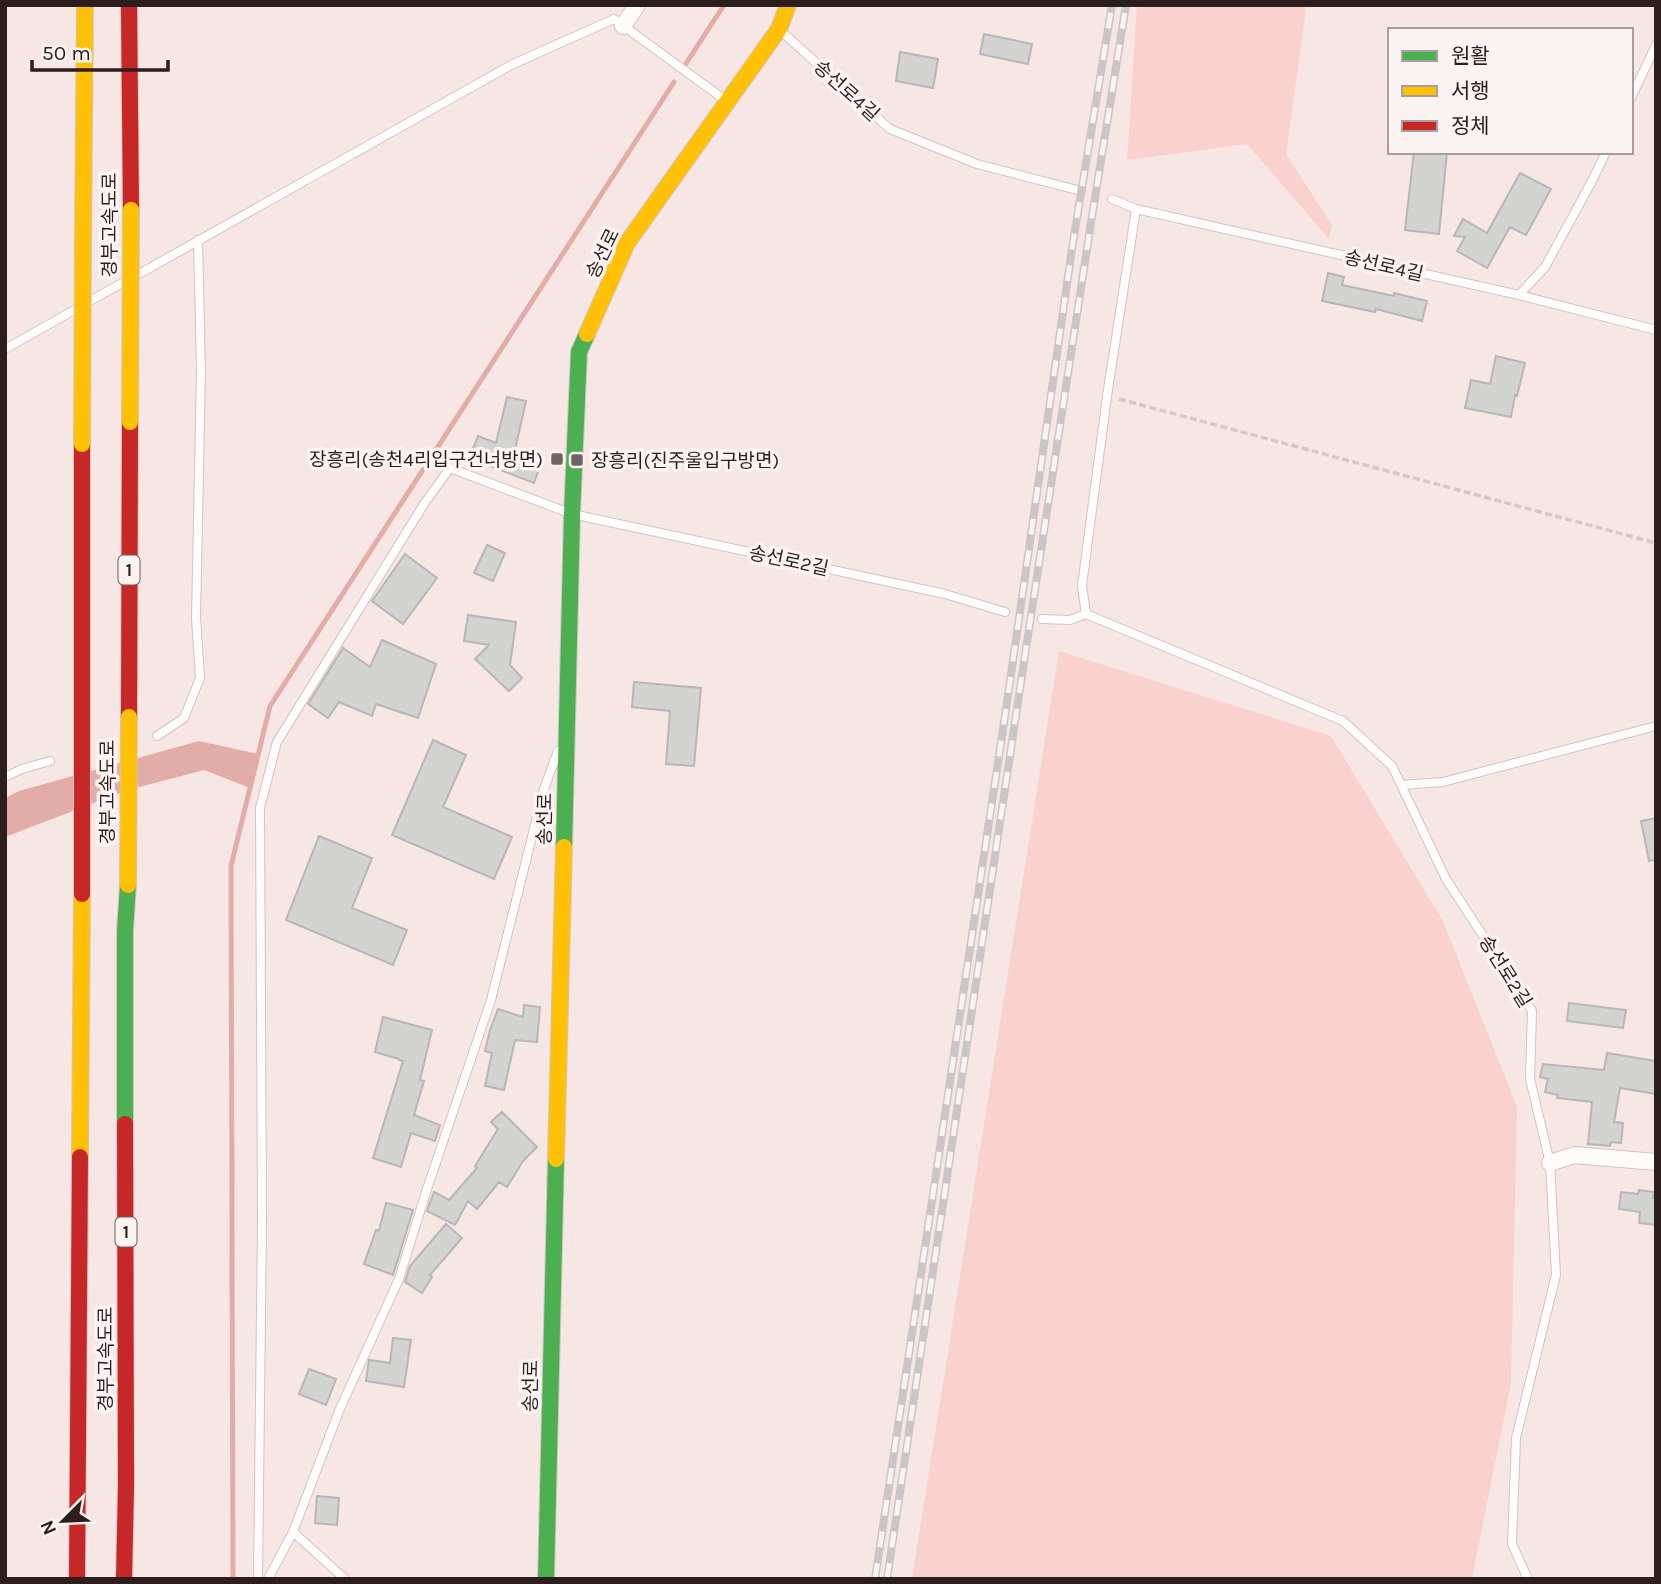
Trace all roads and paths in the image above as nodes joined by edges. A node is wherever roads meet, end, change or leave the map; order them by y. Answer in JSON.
{"nodes":[{"id":1,"x":85,"y":5,"type":"edge"},
{"id":2,"x":129,"y":5,"type":"edge"},
{"id":3,"x":637,"y":5,"type":"edge"},
{"id":4,"x":788,"y":5,"type":"edge"},
{"id":5,"x":623,"y":26,"type":"junction"},
{"id":6,"x":779,"y":29,"type":"junction"},
{"id":7,"x":1656,"y":45,"type":"edge"},
{"id":8,"x":1633,"y":93,"type":"edge"},
{"id":9,"x":727,"y":102,"type":"junction"},
{"id":10,"x":1605,"y":154,"type":"edge"},
{"id":11,"x":1081,"y":191,"type":"dead end"},
{"id":12,"x":1112,"y":199,"type":"dead end"},
{"id":13,"x":1136,"y":209,"type":"junction"},
{"id":14,"x":198,"y":240,"type":"junction"},
{"id":15,"x":1519,"y":295,"type":"junction"},
{"id":16,"x":1656,"y":330,"type":"edge"},
{"id":17,"x":5,"y":349,"type":"edge"},
{"id":18,"x":1107,"y":396,"type":"junction"},
{"id":19,"x":572,"y":514,"type":"junction"},
{"id":20,"x":1656,"y":543,"type":"edge"},
{"id":21,"x":1005,"y":612,"type":"dead end"},
{"id":22,"x":1086,"y":614,"type":"junction"},
{"id":23,"x":1042,"y":618,"type":"dead end"},
{"id":24,"x":567,"y":724,"type":"junction"},
{"id":25,"x":1656,"y":726,"type":"edge"},
{"id":26,"x":158,"y":736,"type":"dead end"},
{"id":27,"x":50,"y":761,"type":"dead end"},
{"id":28,"x":5,"y":777,"type":"edge"},
{"id":29,"x":1402,"y":785,"type":"junction"},
{"id":30,"x":1656,"y":1162,"type":"edge"},
{"id":31,"x":1550,"y":1163,"type":"junction"},
{"id":32,"x":293,"y":1532,"type":"junction"},
{"id":33,"x":77,"y":1579,"type":"edge"},
{"id":34,"x":124,"y":1579,"type":"edge"},
{"id":35,"x":258,"y":1579,"type":"edge"},
{"id":36,"x":268,"y":1579,"type":"edge"},
{"id":37,"x":345,"y":1579,"type":"edge"},
{"id":38,"x":546,"y":1579,"type":"edge"},
{"id":39,"x":1528,"y":1579,"type":"edge"}],
"edges":[{"from":1,"to":33,"type":"main road","name":"경부고속도로","bridge":true},
{"from":2,"to":34,"type":"main road","name":"경부고속도로","number":"1","bridge":true},
{"from":3,"to":5,"type":"street"},
{"from":4,"to":6,"type":"main road","name":"송선로"},
{"from":5,"to":9,"type":"lane"},
{"from":5,"to":14,"type":"lane"},
{"from":6,"to":9,"type":"main road","name":"송선로"},
{"from":6,"to":11,"type":"lane","name":"송선로4길"},
{"from":7,"to":8,"type":"lane"},
{"from":9,"to":19,"type":"main road","name":"송선로"},
{"from":10,"to":15,"type":"lane"},
{"from":12,"to":13,"type":"lane","name":"송선로4길"},
{"from":13,"to":15,"type":"lane","name":"송선로4길"},
{"from":13,"to":18,"type":"lane"},
{"from":14,"to":17,"type":"lane"},
{"from":14,"to":26,"type":"lane"},
{"from":15,"to":16,"type":"lane","name":"송선로4길"},
{"from":18,"to":20,"type":"path"},
{"from":18,"to":22,"type":"lane"},
{"from":19,"to":21,"type":"lane","name":"송선로2길"},
{"from":19,"to":24,"type":"main road","name":"송선로"},
{"from":19,"to":35,"type":"lane","name":"송선로2길"},
{"from":22,"to":23,"type":"lane"},
{"from":22,"to":29,"type":"lane","name":"송선로2길"},
{"from":24,"to":32,"type":"lane"},
{"from":24,"to":38,"type":"main road","name":"송선로"},
{"from":25,"to":29,"type":"lane"},
{"from":27,"to":28,"type":"lane"},
{"from":29,"to":31,"type":"lane","name":"송선로2길"},
{"from":30,"to":31,"type":"street"},
{"from":31,"to":39,"type":"lane","name":"송선로2길"},
{"from":32,"to":36,"type":"lane"},
{"from":32,"to":37,"type":"lane"}]}
